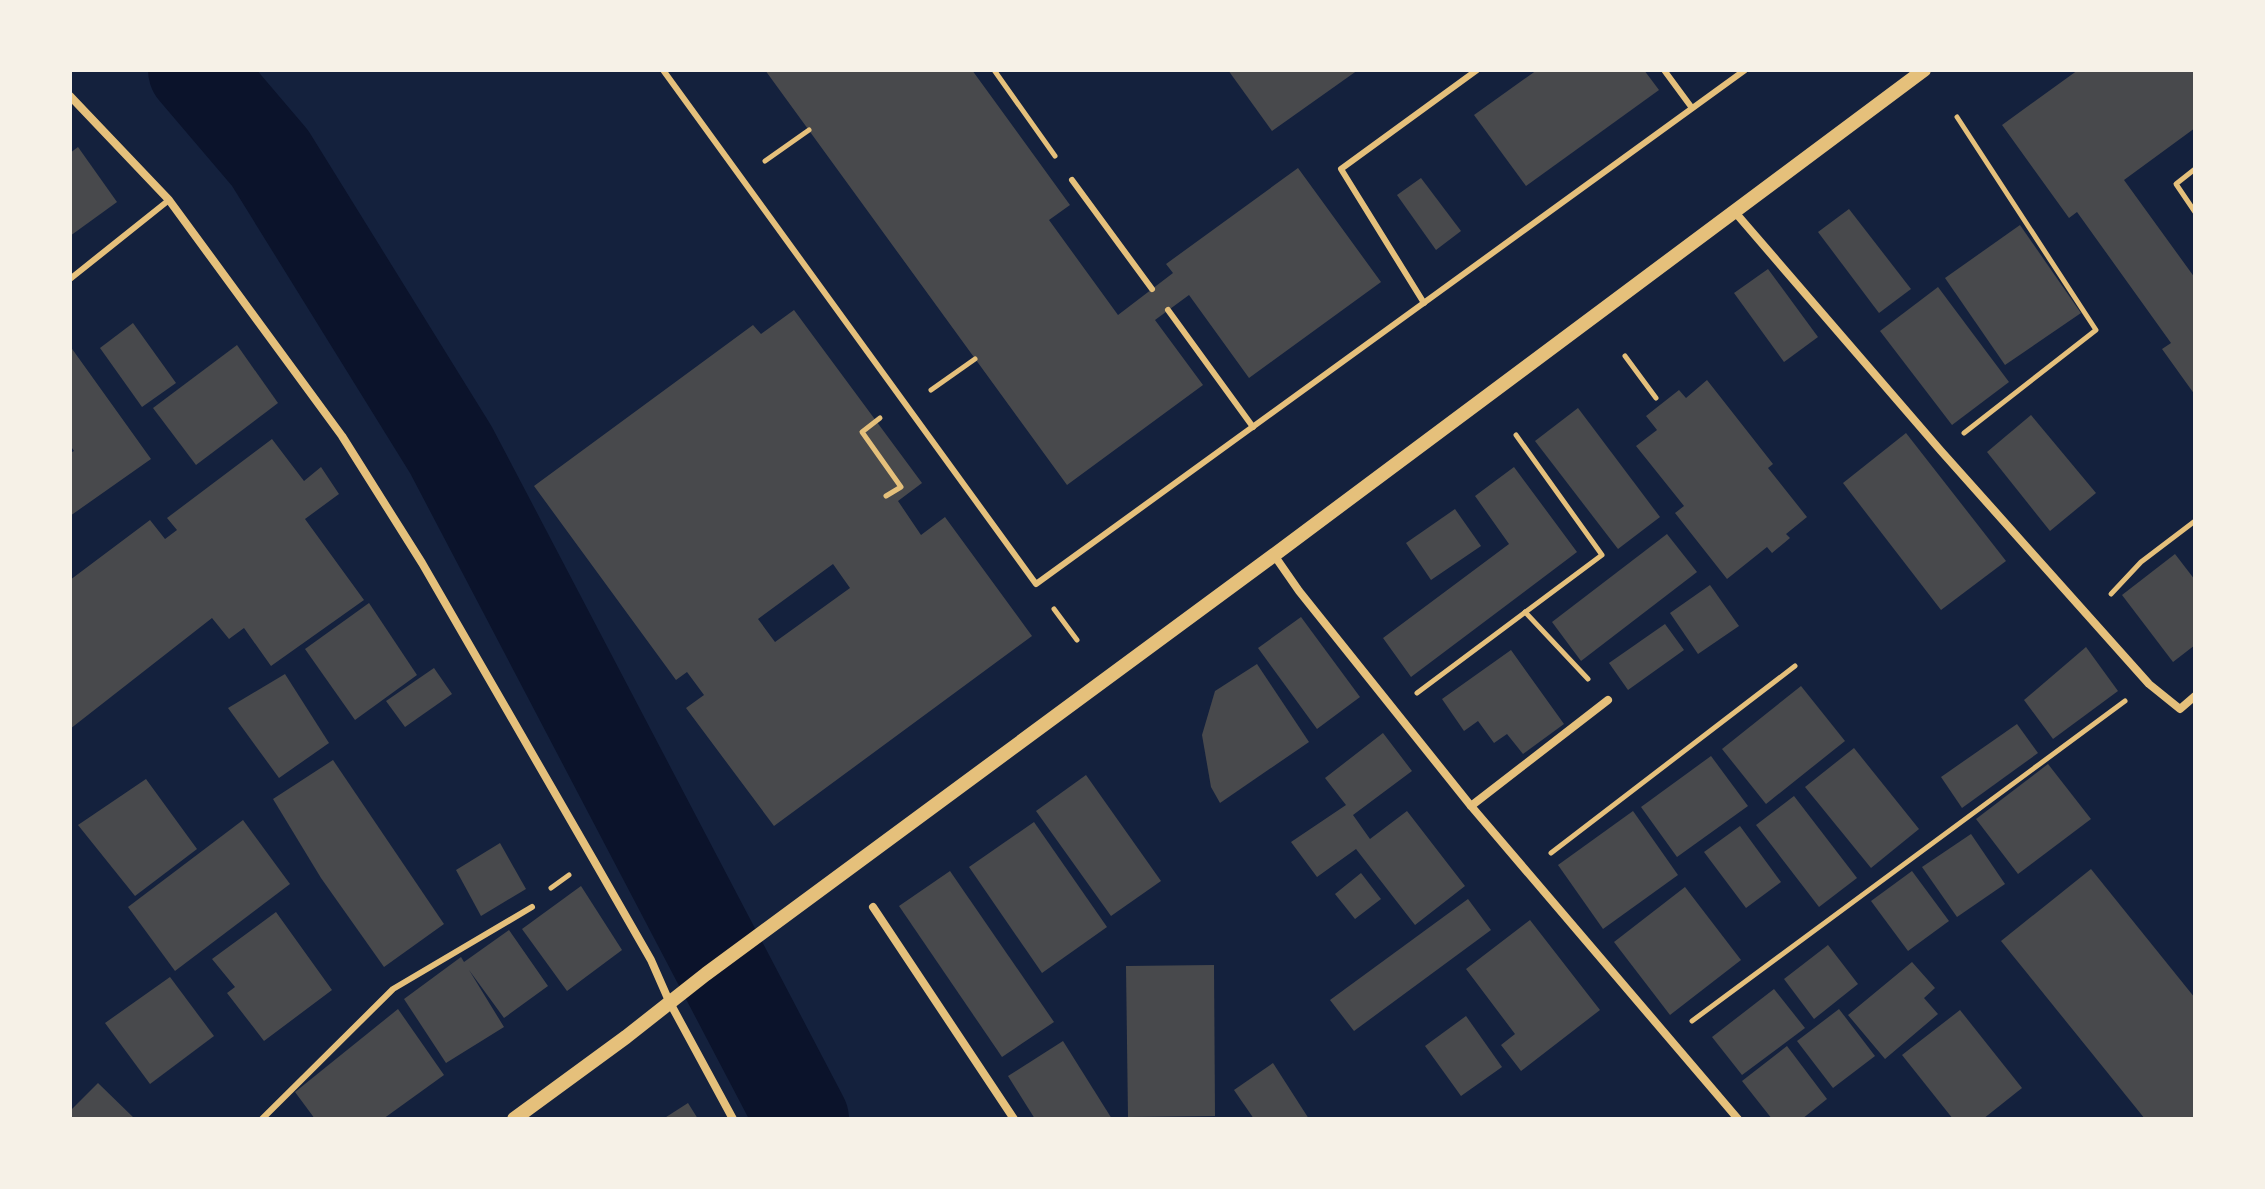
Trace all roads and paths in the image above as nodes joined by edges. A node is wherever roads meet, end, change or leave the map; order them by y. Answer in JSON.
{"nodes":[{"id":1,"x":663,"y":70,"type":"edge"},
{"id":2,"x":994,"y":70,"type":"edge"},
{"id":3,"x":1477,"y":70,"type":"edge"},
{"id":4,"x":1664,"y":70,"type":"edge"},
{"id":5,"x":1745,"y":70,"type":"edge"},
{"id":6,"x":1924,"y":70,"type":"edge"},
{"id":7,"x":70,"y":96,"type":"edge"},
{"id":8,"x":1692,"y":108,"type":"junction"},
{"id":9,"x":1957,"y":117,"type":"dead end"},
{"id":10,"x":809,"y":130,"type":"dead end"},
{"id":11,"x":2195,"y":169,"type":"edge"},
{"id":12,"x":741,"y":178,"type":"junction"},
{"id":13,"x":1072,"y":180,"type":"joint"},
{"id":14,"x":169,"y":200,"type":"junction"},
{"id":15,"x":1734,"y":211,"type":"junction"},
{"id":16,"x":2195,"y":212,"type":"edge"},
{"id":17,"x":70,"y":279,"type":"edge"},
{"id":18,"x":1152,"y":289,"type":"dead end"},
{"id":19,"x":1424,"y":303,"type":"junction"},
{"id":20,"x":1168,"y":310,"type":"dead end"},
{"id":21,"x":1625,"y":356,"type":"dead end"},
{"id":22,"x":975,"y":359,"type":"dead end"},
{"id":23,"x":1656,"y":398,"type":"dead end"},
{"id":24,"x":903,"y":400,"type":"junction"},
{"id":25,"x":908,"y":407,"type":"junction"},
{"id":26,"x":1253,"y":427,"type":"junction"},
{"id":27,"x":1516,"y":435,"type":"dead end"},
{"id":28,"x":1941,"y":451,"type":"junction"},
{"id":29,"x":886,"y":496,"type":"dead end"},
{"id":30,"x":2195,"y":521,"type":"edge"},
{"id":31,"x":1274,"y":555,"type":"junction"},
{"id":32,"x":1525,"y":612,"type":"junction"},
{"id":33,"x":2088,"y":617,"type":"junction"},
{"id":34,"x":1067,"y":626,"type":"dead end"},
{"id":35,"x":1077,"y":640,"type":"dead end"},
{"id":36,"x":1795,"y":666,"type":"dead end"},
{"id":37,"x":2149,"y":684,"type":"junction"},
{"id":38,"x":2195,"y":696,"type":"edge"},
{"id":39,"x":1608,"y":700,"type":"joint"},
{"id":40,"x":1393,"y":710,"type":"junction"},
{"id":41,"x":1471,"y":806,"type":"junction"},
{"id":42,"x":593,"y":859,"type":"junction"},
{"id":43,"x":1528,"y":872,"type":"junction"},
{"id":44,"x":532,"y":907,"type":"joint"},
{"id":45,"x":873,"y":907,"type":"dead end"},
{"id":46,"x":669,"y":1001,"type":"junction"},
{"id":47,"x":1669,"y":1038,"type":"junction"},
{"id":48,"x":262,"y":1119,"type":"edge"},
{"id":49,"x":514,"y":1119,"type":"edge"},
{"id":50,"x":733,"y":1119,"type":"edge"},
{"id":51,"x":1014,"y":1119,"type":"edge"},
{"id":52,"x":1738,"y":1119,"type":"edge"}],
"edges":[{"from":1,"to":12,"type":"lane"},
{"from":2,"to":13,"type":"path"},
{"from":3,"to":19,"type":"lane"},
{"from":4,"to":8,"type":"lane"},
{"from":5,"to":8,"type":"lane"},
{"from":6,"to":15,"type":"street"},
{"from":7,"to":14,"type":"street"},
{"from":8,"to":19,"type":"lane"},
{"from":9,"to":28,"type":"path"},
{"from":10,"to":12,"type":"path"},
{"from":11,"to":16,"type":"path"},
{"from":12,"to":24,"type":"lane"},
{"from":13,"to":18,"type":"lane"},
{"from":14,"to":17,"type":"lane"},
{"from":14,"to":42,"type":"street"},
{"from":15,"to":28,"type":"street"},
{"from":15,"to":31,"type":"street"},
{"from":19,"to":26,"type":"lane"},
{"from":20,"to":26,"type":"lane"},
{"from":21,"to":23,"type":"path"},
{"from":22,"to":25,"type":"path"},
{"from":24,"to":25,"type":"lane"},
{"from":24,"to":29,"type":"path"},
{"from":25,"to":26,"type":"lane"},
{"from":27,"to":32,"type":"path"},
{"from":28,"to":33,"type":"street"},
{"from":30,"to":33,"type":"path"},
{"from":31,"to":40,"type":"street"},
{"from":31,"to":46,"type":"street"},
{"from":32,"to":39,"type":"path"},
{"from":32,"to":40,"type":"path"},
{"from":33,"to":37,"type":"street"},
{"from":34,"to":35,"type":"path"},
{"from":36,"to":43,"type":"path"},
{"from":37,"to":38,"type":"street"},
{"from":37,"to":47,"type":"path"},
{"from":39,"to":41,"type":"street"},
{"from":40,"to":41,"type":"street"},
{"from":41,"to":43,"type":"street"},
{"from":42,"to":44,"type":"path"},
{"from":42,"to":46,"type":"street"},
{"from":43,"to":47,"type":"street"},
{"from":44,"to":48,"type":"lane"},
{"from":45,"to":51,"type":"street"},
{"from":46,"to":49,"type":"street"},
{"from":46,"to":50,"type":"street"},
{"from":47,"to":52,"type":"street"}]}
